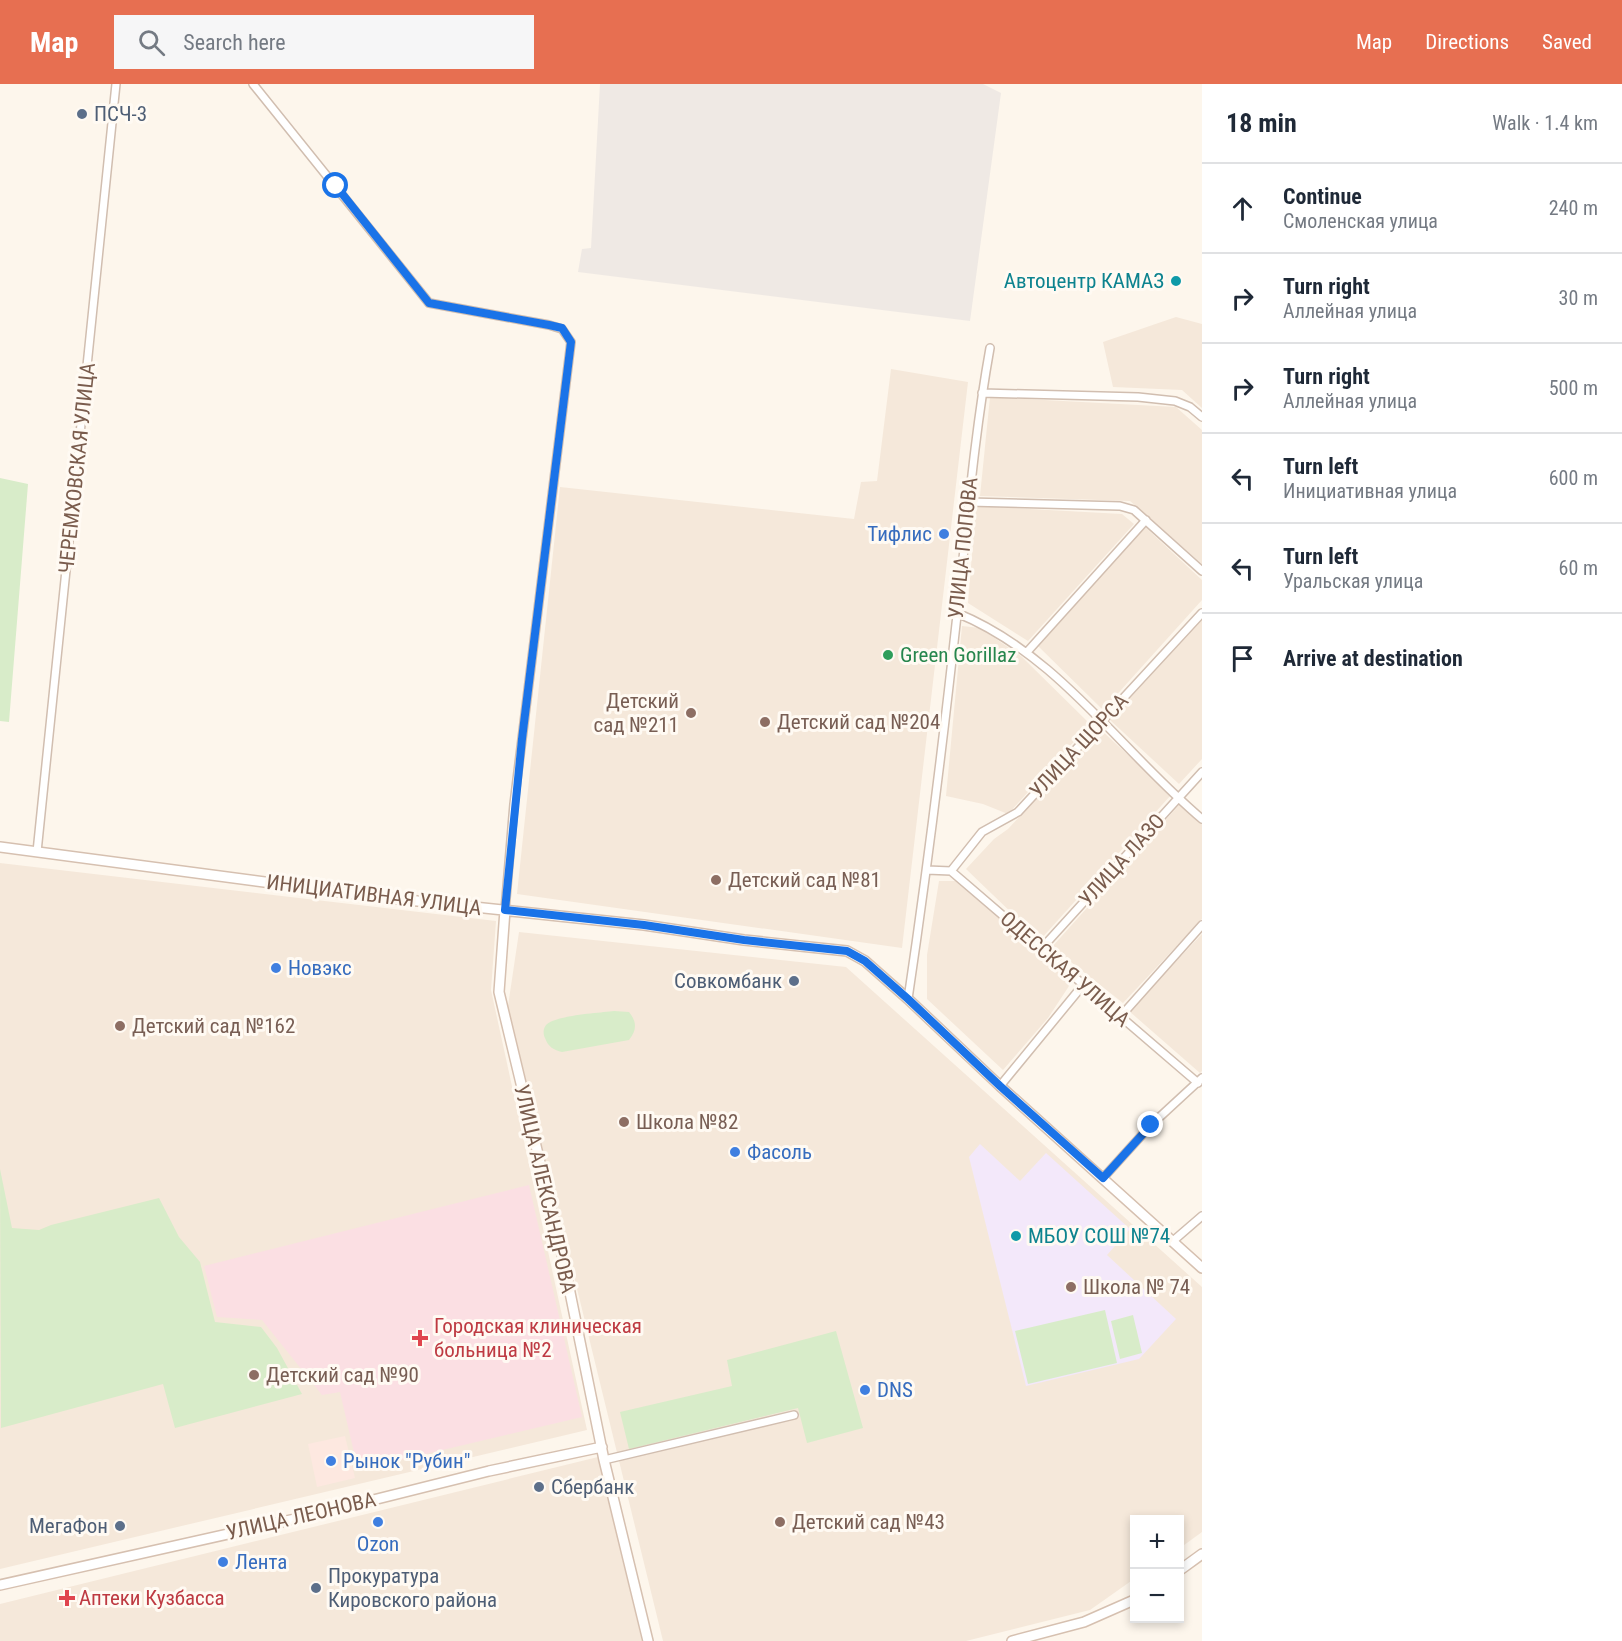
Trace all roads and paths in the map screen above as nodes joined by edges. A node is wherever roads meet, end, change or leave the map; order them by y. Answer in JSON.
{"nodes":[{"id":1,"x":116,"y":84,"type":"edge"},
{"id":2,"x":253,"y":84,"type":"edge"},
{"id":3,"x":990,"y":348,"type":"dead end"},
{"id":4,"x":982,"y":393,"type":"junction"},
{"id":5,"x":1202,"y":417,"type":"edge"},
{"id":6,"x":969,"y":502,"type":"junction"},
{"id":7,"x":1146,"y":520,"type":"junction"},
{"id":8,"x":1202,"y":571,"type":"edge"},
{"id":9,"x":957,"y":613,"type":"junction"},
{"id":10,"x":1202,"y":613,"type":"edge"},
{"id":11,"x":1027,"y":652,"type":"junction"},
{"id":12,"x":1102,"y":721,"type":"junction"},
{"id":13,"x":1202,"y":772,"type":"edge"},
{"id":14,"x":1178,"y":799,"type":"junction"},
{"id":15,"x":1202,"y":819,"type":"edge"},
{"id":16,"x":0,"y":847,"type":"edge"},
{"id":17,"x":37,"y":852,"type":"junction"},
{"id":18,"x":927,"y":870,"type":"junction"},
{"id":19,"x":951,"y":871,"type":"junction"},
{"id":20,"x":505,"y":910,"type":"junction"},
{"id":21,"x":1202,"y":925,"type":"edge"},
{"id":22,"x":1041,"y":949,"type":"junction"},
{"id":23,"x":1083,"y":985,"type":"junction"},
{"id":24,"x":908,"y":999,"type":"junction"},
{"id":25,"x":1120,"y":1017,"type":"junction"},
{"id":26,"x":1200,"y":1081,"type":"edge"},
{"id":27,"x":1000,"y":1086,"type":"junction"},
{"id":28,"x":1103,"y":1178,"type":"junction"},
{"id":29,"x":1202,"y":1216,"type":"edge"},
{"id":30,"x":1173,"y":1242,"type":"junction"},
{"id":31,"x":1202,"y":1268,"type":"edge"},
{"id":32,"x":794,"y":1416,"type":"dead end"},
{"id":33,"x":602,"y":1447,"type":"junction"},
{"id":34,"x":604,"y":1460,"type":"junction"},
{"id":35,"x":1202,"y":1554,"type":"edge"},
{"id":36,"x":1180,"y":1569,"type":"edge"},
{"id":37,"x":0,"y":1585,"type":"edge"},
{"id":38,"x":1130,"y":1602,"type":"edge"},
{"id":39,"x":648,"y":1641,"type":"edge"},
{"id":40,"x":1012,"y":1641,"type":"edge"}],
"edges":[{"from":1,"to":17,"type":"street","name":"ЧЕРЕМХОВСКАЯ УЛИЦА"},
{"from":2,"to":20,"type":"street"},
{"from":3,"to":4,"type":"street","name":"УЛИЦА ПОПОВА"},
{"from":4,"to":5,"type":"street"},
{"from":4,"to":6,"type":"street","name":"УЛИЦА ПОПОВА"},
{"from":6,"to":7,"type":"street"},
{"from":6,"to":9,"type":"street","name":"УЛИЦА ПОПОВА"},
{"from":7,"to":8,"type":"street"},
{"from":7,"to":11,"type":"street"},
{"from":9,"to":11,"type":"street"},
{"from":9,"to":18,"type":"street","name":"УЛИЦА ПОПОВА"},
{"from":10,"to":12,"type":"street","name":"УЛИЦА ЩОРСА"},
{"from":11,"to":12,"type":"street"},
{"from":12,"to":14,"type":"street"},
{"from":12,"to":19,"type":"street","name":"УЛИЦА ЩОРСА"},
{"from":13,"to":14,"type":"street","name":"УЛИЦА ЛАЗО"},
{"from":14,"to":15,"type":"street"},
{"from":14,"to":22,"type":"street","name":"УЛИЦА ЛАЗО"},
{"from":16,"to":17,"type":"main road","name":"ИНИЦИАТИВНАЯ УЛИЦА"},
{"from":17,"to":20,"type":"main road","name":"ИНИЦИАТИВНАЯ УЛИЦА"},
{"from":18,"to":19,"type":"street"},
{"from":18,"to":24,"type":"street","name":"УЛИЦА ПОПОВА"},
{"from":19,"to":22,"type":"street","name":"ОДЕССКАЯ УЛИЦА"},
{"from":20,"to":24,"type":"main road","name":"ИНИЦИАТИВНАЯ УЛИЦА"},
{"from":20,"to":33,"type":"main road","name":"УЛИЦА АЛЕКСАНДРОВА"},
{"from":21,"to":25,"type":"street"},
{"from":22,"to":23,"type":"street","name":"ОДЕССКАЯ УЛИЦА"},
{"from":23,"to":25,"type":"street","name":"ОДЕССКАЯ УЛИЦА"},
{"from":23,"to":27,"type":"street"},
{"from":24,"to":27,"type":"main road","name":"ИНИЦИАТИВНАЯ УЛИЦА"},
{"from":25,"to":26,"type":"street","name":"ОДЕССКАЯ УЛИЦА"},
{"from":26,"to":28,"type":"street"},
{"from":27,"to":28,"type":"main road","name":"ИНИЦИАТИВНАЯ УЛИЦА"},
{"from":28,"to":30,"type":"main road","name":"ИНИЦИАТИВНАЯ УЛИЦА"},
{"from":29,"to":30,"type":"street"},
{"from":30,"to":31,"type":"main road","name":"ИНИЦИАТИВНАЯ УЛИЦА"},
{"from":32,"to":34,"type":"street"},
{"from":33,"to":34,"type":"main road","name":"УЛИЦА АЛЕКСАНДРОВА"},
{"from":33,"to":37,"type":"main road","name":"УЛИЦА ЛЕОНОВА"},
{"from":34,"to":39,"type":"main road","name":"УЛИЦА АЛЕКСАНДРОВА"},
{"from":35,"to":36,"type":"main road"},
{"from":38,"to":40,"type":"main road"}]}
